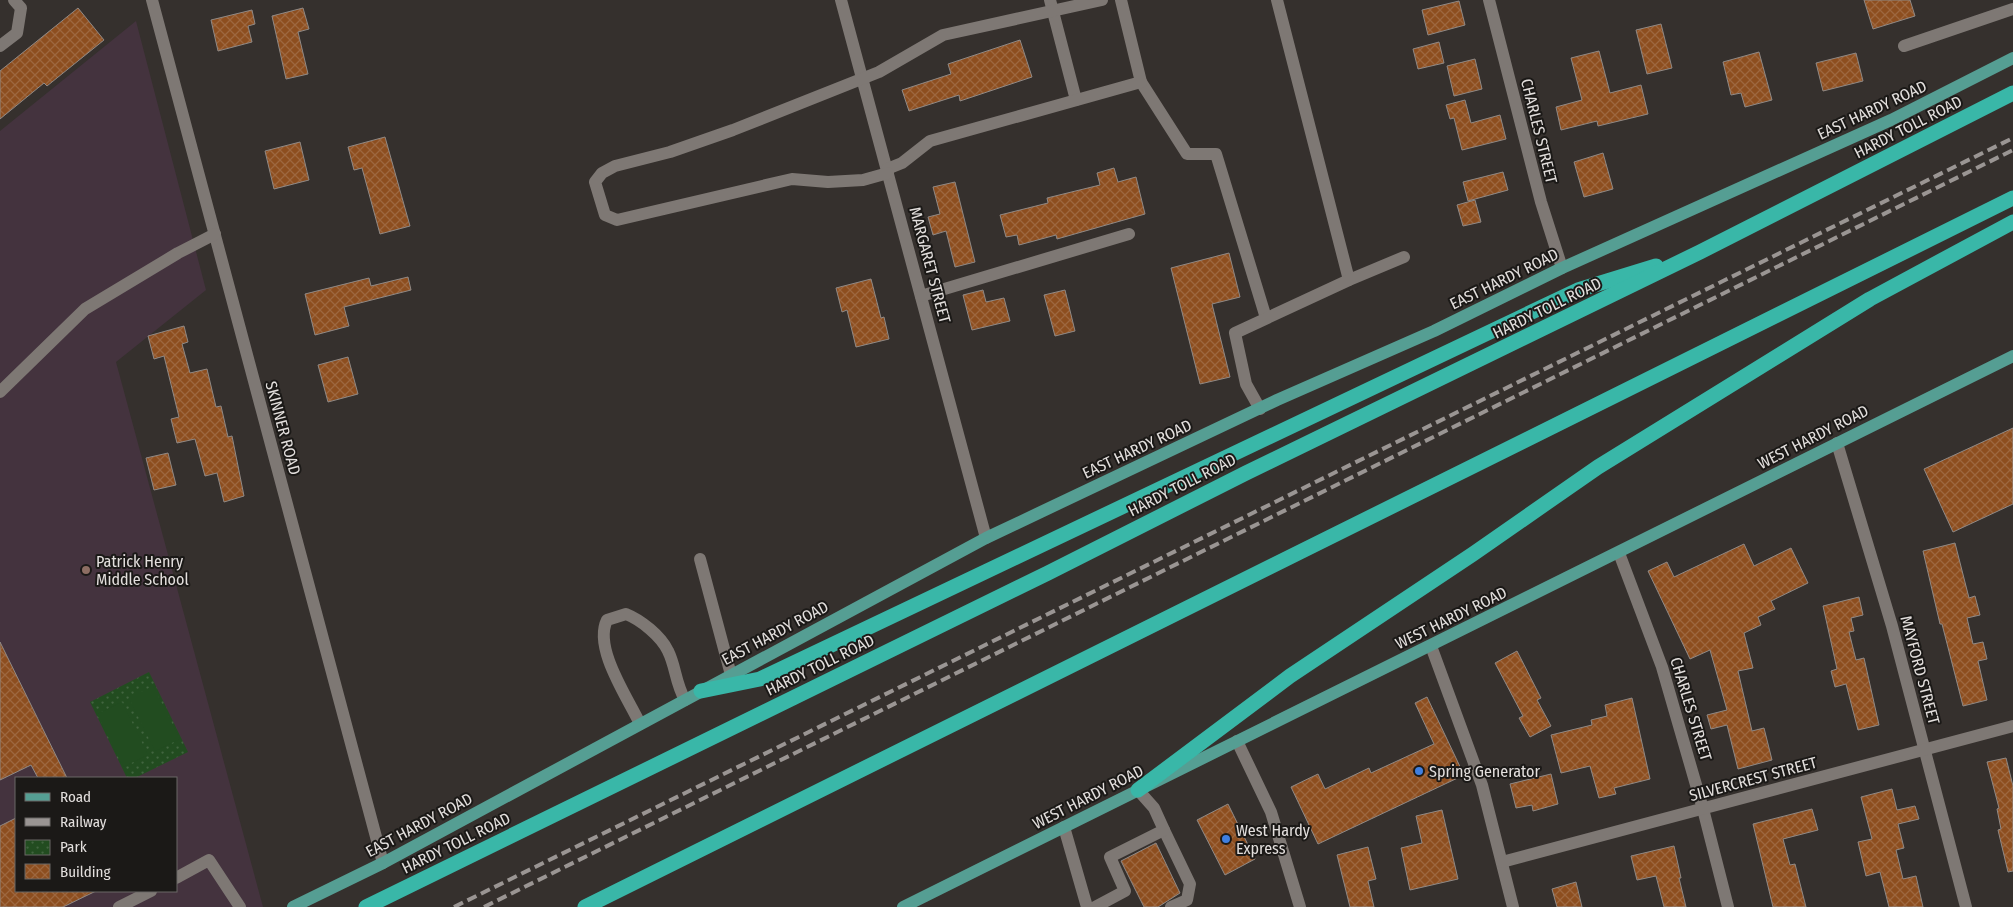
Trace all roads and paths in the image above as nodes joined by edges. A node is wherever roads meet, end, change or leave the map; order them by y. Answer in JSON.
{"nodes":[{"id":1,"x":14,"y":0,"type":"edge"},
{"id":2,"x":152,"y":0,"type":"edge"},
{"id":3,"x":841,"y":0,"type":"edge"},
{"id":4,"x":1102,"y":0,"type":"edge"},
{"id":5,"x":1121,"y":0,"type":"edge"},
{"id":6,"x":1276,"y":0,"type":"edge"},
{"id":7,"x":1489,"y":0,"type":"edge"},
{"id":8,"x":1051,"y":6,"type":"edge"},
{"id":9,"x":2013,"y":9,"type":"edge"},
{"id":10,"x":0,"y":46,"type":"edge"},
{"id":11,"x":1904,"y":46,"type":"dead end"},
{"id":12,"x":2013,"y":58,"type":"edge"},
{"id":13,"x":862,"y":78,"type":"junction"},
{"id":14,"x":1141,"y":82,"type":"junction"},
{"id":15,"x":2013,"y":93,"type":"edge"},
{"id":16,"x":1076,"y":100,"type":"junction"},
{"id":17,"x":888,"y":171,"type":"junction"},
{"id":18,"x":2013,"y":198,"type":"edge"},
{"id":19,"x":2013,"y":222,"type":"edge"},
{"id":20,"x":215,"y":234,"type":"junction"},
{"id":21,"x":1129,"y":234,"type":"dead end"},
{"id":22,"x":1700,"y":252,"type":"junction"},
{"id":23,"x":1404,"y":257,"type":"dead end"},
{"id":24,"x":1562,"y":268,"type":"junction"},
{"id":25,"x":1349,"y":280,"type":"junction"},
{"id":26,"x":921,"y":296,"type":"junction"},
{"id":27,"x":1266,"y":318,"type":"junction"},
{"id":28,"x":2013,"y":356,"type":"edge"},
{"id":29,"x":0,"y":392,"type":"edge"},
{"id":30,"x":1260,"y":409,"type":"junction"},
{"id":31,"x":1837,"y":443,"type":"junction"},
{"id":32,"x":986,"y":538,"type":"junction"},
{"id":33,"x":1619,"y":553,"type":"junction"},
{"id":34,"x":700,"y":559,"type":"dead end"},
{"id":35,"x":1431,"y":646,"type":"junction"},
{"id":36,"x":731,"y":675,"type":"junction"},
{"id":37,"x":701,"y":691,"type":"junction"},
{"id":38,"x":685,"y":700,"type":"junction"},
{"id":39,"x":640,"y":724,"type":"junction"},
{"id":40,"x":2013,"y":726,"type":"edge"},
{"id":41,"x":1237,"y":741,"type":"junction"},
{"id":42,"x":1925,"y":750,"type":"junction"},
{"id":43,"x":1138,"y":790,"type":"junction"},
{"id":44,"x":1703,"y":809,"type":"junction"},
{"id":45,"x":1064,"y":828,"type":"junction"},
{"id":46,"x":1164,"y":830,"type":"junction"},
{"id":47,"x":1502,"y":862,"type":"junction"},
{"id":48,"x":383,"y":863,"type":"junction"},
{"id":49,"x":178,"y":877,"type":"edge"},
{"id":50,"x":149,"y":892,"type":"edge"},
{"id":51,"x":1118,"y":902,"type":"edge"},
{"id":52,"x":119,"y":907,"type":"edge"},
{"id":53,"x":240,"y":907,"type":"edge"},
{"id":54,"x":293,"y":907,"type":"edge"},
{"id":55,"x":366,"y":907,"type":"edge"},
{"id":56,"x":585,"y":907,"type":"edge"},
{"id":57,"x":903,"y":907,"type":"edge"},
{"id":58,"x":1087,"y":907,"type":"edge"},
{"id":59,"x":1095,"y":907,"type":"edge"},
{"id":60,"x":1171,"y":907,"type":"edge"},
{"id":61,"x":1300,"y":907,"type":"edge"},
{"id":62,"x":1513,"y":907,"type":"edge"},
{"id":63,"x":1728,"y":907,"type":"edge"},
{"id":64,"x":1966,"y":907,"type":"edge"}],
"edges":[{"from":1,"to":10,"type":"street"},
{"from":2,"to":20,"type":"street","name":"SKINNER ROAD"},
{"from":3,"to":13,"type":"street","name":"MARGARET STREET"},
{"from":4,"to":8,"type":"street"},
{"from":5,"to":14,"type":"street"},
{"from":6,"to":25,"type":"street"},
{"from":7,"to":24,"type":"street","name":"CHARLES STREET"},
{"from":8,"to":13,"type":"street"},
{"from":8,"to":16,"type":"street"},
{"from":9,"to":11,"type":"street"},
{"from":12,"to":24,"type":"main road","name":"EAST HARDY ROAD"},
{"from":13,"to":17,"type":"street","name":"MARGARET STREET"},
{"from":13,"to":17,"type":"street"},
{"from":14,"to":16,"type":"street"},
{"from":14,"to":27,"type":"street"},
{"from":15,"to":22,"type":"highway","name":"HARDY TOLL ROAD"},
{"from":16,"to":17,"type":"street"},
{"from":17,"to":26,"type":"street","name":"MARGARET STREET"},
{"from":18,"to":56,"type":"highway"},
{"from":19,"to":43,"type":"highway"},
{"from":20,"to":29,"type":"street"},
{"from":20,"to":48,"type":"street","name":"SKINNER ROAD"},
{"from":21,"to":26,"type":"street"},
{"from":22,"to":37,"type":"highway"},
{"from":22,"to":55,"type":"highway","name":"HARDY TOLL ROAD"},
{"from":23,"to":25,"type":"street"},
{"from":24,"to":30,"type":"main road","name":"EAST HARDY ROAD"},
{"from":25,"to":27,"type":"street"},
{"from":26,"to":32,"type":"street","name":"MARGARET STREET"},
{"from":27,"to":30,"type":"street"},
{"from":28,"to":31,"type":"main road","name":"WEST HARDY ROAD"},
{"from":30,"to":32,"type":"main road","name":"EAST HARDY ROAD"},
{"from":31,"to":33,"type":"main road","name":"WEST HARDY ROAD"},
{"from":31,"to":42,"type":"street","name":"MAYFORD STREET"},
{"from":32,"to":36,"type":"main road","name":"EAST HARDY ROAD"},
{"from":33,"to":35,"type":"main road","name":"WEST HARDY ROAD"},
{"from":33,"to":44,"type":"street","name":"CHARLES STREET"},
{"from":34,"to":36,"type":"street"},
{"from":35,"to":41,"type":"main road","name":"WEST HARDY ROAD"},
{"from":35,"to":47,"type":"street"},
{"from":36,"to":37,"type":"main road","name":"EAST HARDY ROAD"},
{"from":37,"to":38,"type":"main road","name":"EAST HARDY ROAD"},
{"from":38,"to":39,"type":"main road","name":"EAST HARDY ROAD"},
{"from":38,"to":39,"type":"street"},
{"from":39,"to":48,"type":"main road","name":"EAST HARDY ROAD"},
{"from":40,"to":42,"type":"street","name":"SILVERCREST STREET"},
{"from":41,"to":43,"type":"main road","name":"WEST HARDY ROAD"},
{"from":41,"to":61,"type":"street"},
{"from":42,"to":44,"type":"street","name":"SILVERCREST STREET"},
{"from":42,"to":64,"type":"street","name":"MAYFORD STREET"},
{"from":43,"to":45,"type":"main road","name":"WEST HARDY ROAD"},
{"from":43,"to":46,"type":"street"},
{"from":44,"to":47,"type":"street","name":"SILVERCREST STREET"},
{"from":44,"to":63,"type":"street","name":"CHARLES STREET"},
{"from":45,"to":57,"type":"main road","name":"WEST HARDY ROAD"},
{"from":45,"to":58,"type":"street"},
{"from":46,"to":51,"type":"street"},
{"from":46,"to":60,"type":"street"},
{"from":47,"to":62,"type":"street"},
{"from":48,"to":54,"type":"main road","name":"EAST HARDY ROAD"},
{"from":49,"to":53,"type":"street"},
{"from":50,"to":52,"type":"street"},
{"from":51,"to":59,"type":"street"}]}
